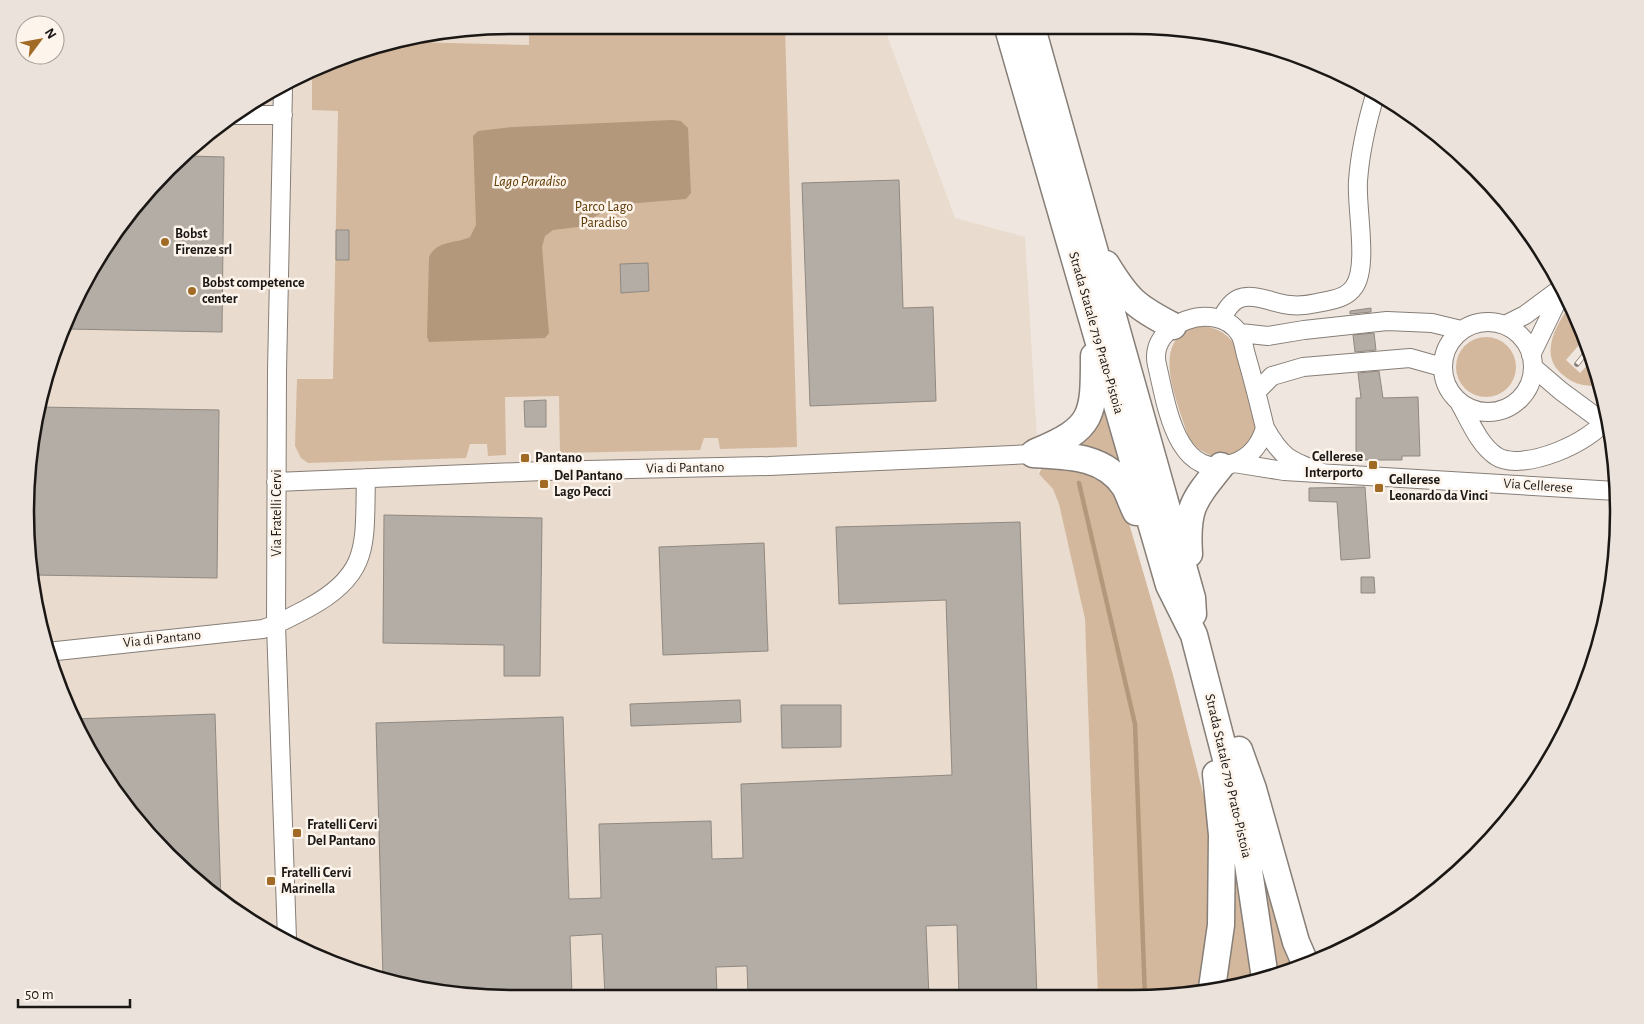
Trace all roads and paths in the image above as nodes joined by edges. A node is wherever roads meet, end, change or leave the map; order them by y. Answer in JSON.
{"nodes":[{"id":1,"x":1010,"y":34,"type":"edge"},
{"id":2,"x":1034,"y":34,"type":"edge"},
{"id":3,"x":283,"y":93,"type":"edge"},
{"id":4,"x":1374,"y":100,"type":"edge"},
{"id":5,"x":245,"y":115,"type":"edge"},
{"id":6,"x":282,"y":115,"type":"junction"},
{"id":7,"x":1090,"y":238,"type":"junction"},
{"id":8,"x":1557,"y":292,"type":"edge"},
{"id":9,"x":1559,"y":297,"type":"edge"},
{"id":10,"x":1220,"y":319,"type":"junction"},
{"id":11,"x":1505,"y":325,"type":"junction"},
{"id":12,"x":1173,"y":326,"type":"junction"},
{"id":13,"x":1094,"y":328,"type":"junction"},
{"id":14,"x":1462,"y":330,"type":"junction"},
{"id":15,"x":1240,"y":333,"type":"junction"},
{"id":16,"x":1532,"y":361,"type":"junction"},
{"id":17,"x":1442,"y":367,"type":"junction"},
{"id":18,"x":1256,"y":391,"type":"junction"},
{"id":19,"x":1459,"y":402,"type":"junction"},
{"id":20,"x":1600,"y":415,"type":"edge"},
{"id":21,"x":1602,"y":423,"type":"edge"},
{"id":22,"x":1265,"y":428,"type":"junction"},
{"id":23,"x":1033,"y":454,"type":"junction"},
{"id":24,"x":1228,"y":465,"type":"junction"},
{"id":25,"x":1324,"y":473,"type":"junction"},
{"id":26,"x":366,"y":478,"type":"junction"},
{"id":27,"x":276,"y":482,"type":"junction"},
{"id":28,"x":1609,"y":491,"type":"edge"},
{"id":29,"x":1169,"y":585,"type":"junction"},
{"id":30,"x":1192,"y":598,"type":"junction"},
{"id":31,"x":276,"y":625,"type":"junction"},
{"id":32,"x":1194,"y":635,"type":"junction"},
{"id":33,"x":55,"y":651,"type":"edge"},
{"id":34,"x":1206,"y":679,"type":"junction"},
{"id":35,"x":287,"y":934,"type":"edge"},
{"id":36,"x":1303,"y":958,"type":"edge"},
{"id":37,"x":1264,"y":972,"type":"edge"},
{"id":38,"x":1213,"y":983,"type":"edge"}],
"edges":[{"from":1,"to":13,"type":"highway","name":"Strada Statale 719 Prato-Pistoia"},
{"from":2,"to":7,"type":"highway","name":"Strada Statale 719 Prato-Pistoia"},
{"from":3,"to":6,"type":"street","name":"Via Fratelli Cervi"},
{"from":4,"to":10,"type":"street"},
{"from":5,"to":6,"type":"street"},
{"from":6,"to":27,"type":"street","name":"Via Fratelli Cervi"},
{"from":7,"to":12,"type":"highway"},
{"from":7,"to":30,"type":"highway","name":"Strada Statale 719 Prato-Pistoia"},
{"from":8,"to":11,"type":"street"},
{"from":9,"to":16,"type":"street"},
{"from":10,"to":12,"type":"street"},
{"from":10,"to":15,"type":"street"},
{"from":11,"to":14,"type":"street"},
{"from":11,"to":16,"type":"street"},
{"from":12,"to":24,"type":"street"},
{"from":13,"to":23,"type":"highway"},
{"from":13,"to":29,"type":"highway","name":"Strada Statale 719 Prato-Pistoia"},
{"from":14,"to":15,"type":"street"},
{"from":14,"to":17,"type":"street"},
{"from":15,"to":18,"type":"street"},
{"from":16,"to":19,"type":"street"},
{"from":16,"to":20,"type":"street"},
{"from":17,"to":18,"type":"street"},
{"from":17,"to":19,"type":"street"},
{"from":18,"to":22,"type":"street"},
{"from":19,"to":21,"type":"street"},
{"from":22,"to":24,"type":"street"},
{"from":22,"to":25,"type":"street"},
{"from":23,"to":26,"type":"street","name":"Via di Pantano"},
{"from":23,"to":29,"type":"highway"},
{"from":24,"to":25,"type":"street"},
{"from":24,"to":30,"type":"highway"},
{"from":25,"to":28,"type":"street","name":"Via Cellerese"},
{"from":26,"to":27,"type":"street","name":"Via di Pantano"},
{"from":26,"to":31,"type":"street","name":"Via di Pantano"},
{"from":27,"to":31,"type":"street","name":"Via Fratelli Cervi"},
{"from":29,"to":32,"type":"highway","name":"Strada Statale 719 Prato-Pistoia"},
{"from":30,"to":32,"type":"highway","name":"Strada Statale 719 Prato-Pistoia"},
{"from":31,"to":33,"type":"street","name":"Via di Pantano"},
{"from":31,"to":35,"type":"street","name":"Via Fratelli Cervi"},
{"from":32,"to":34,"type":"highway","name":"Strada Statale 719 Prato-Pistoia"},
{"from":34,"to":36,"type":"highway"},
{"from":34,"to":37,"type":"highway","name":"Strada Statale 719 Prato-Pistoia"},
{"from":34,"to":38,"type":"highway"}]}
